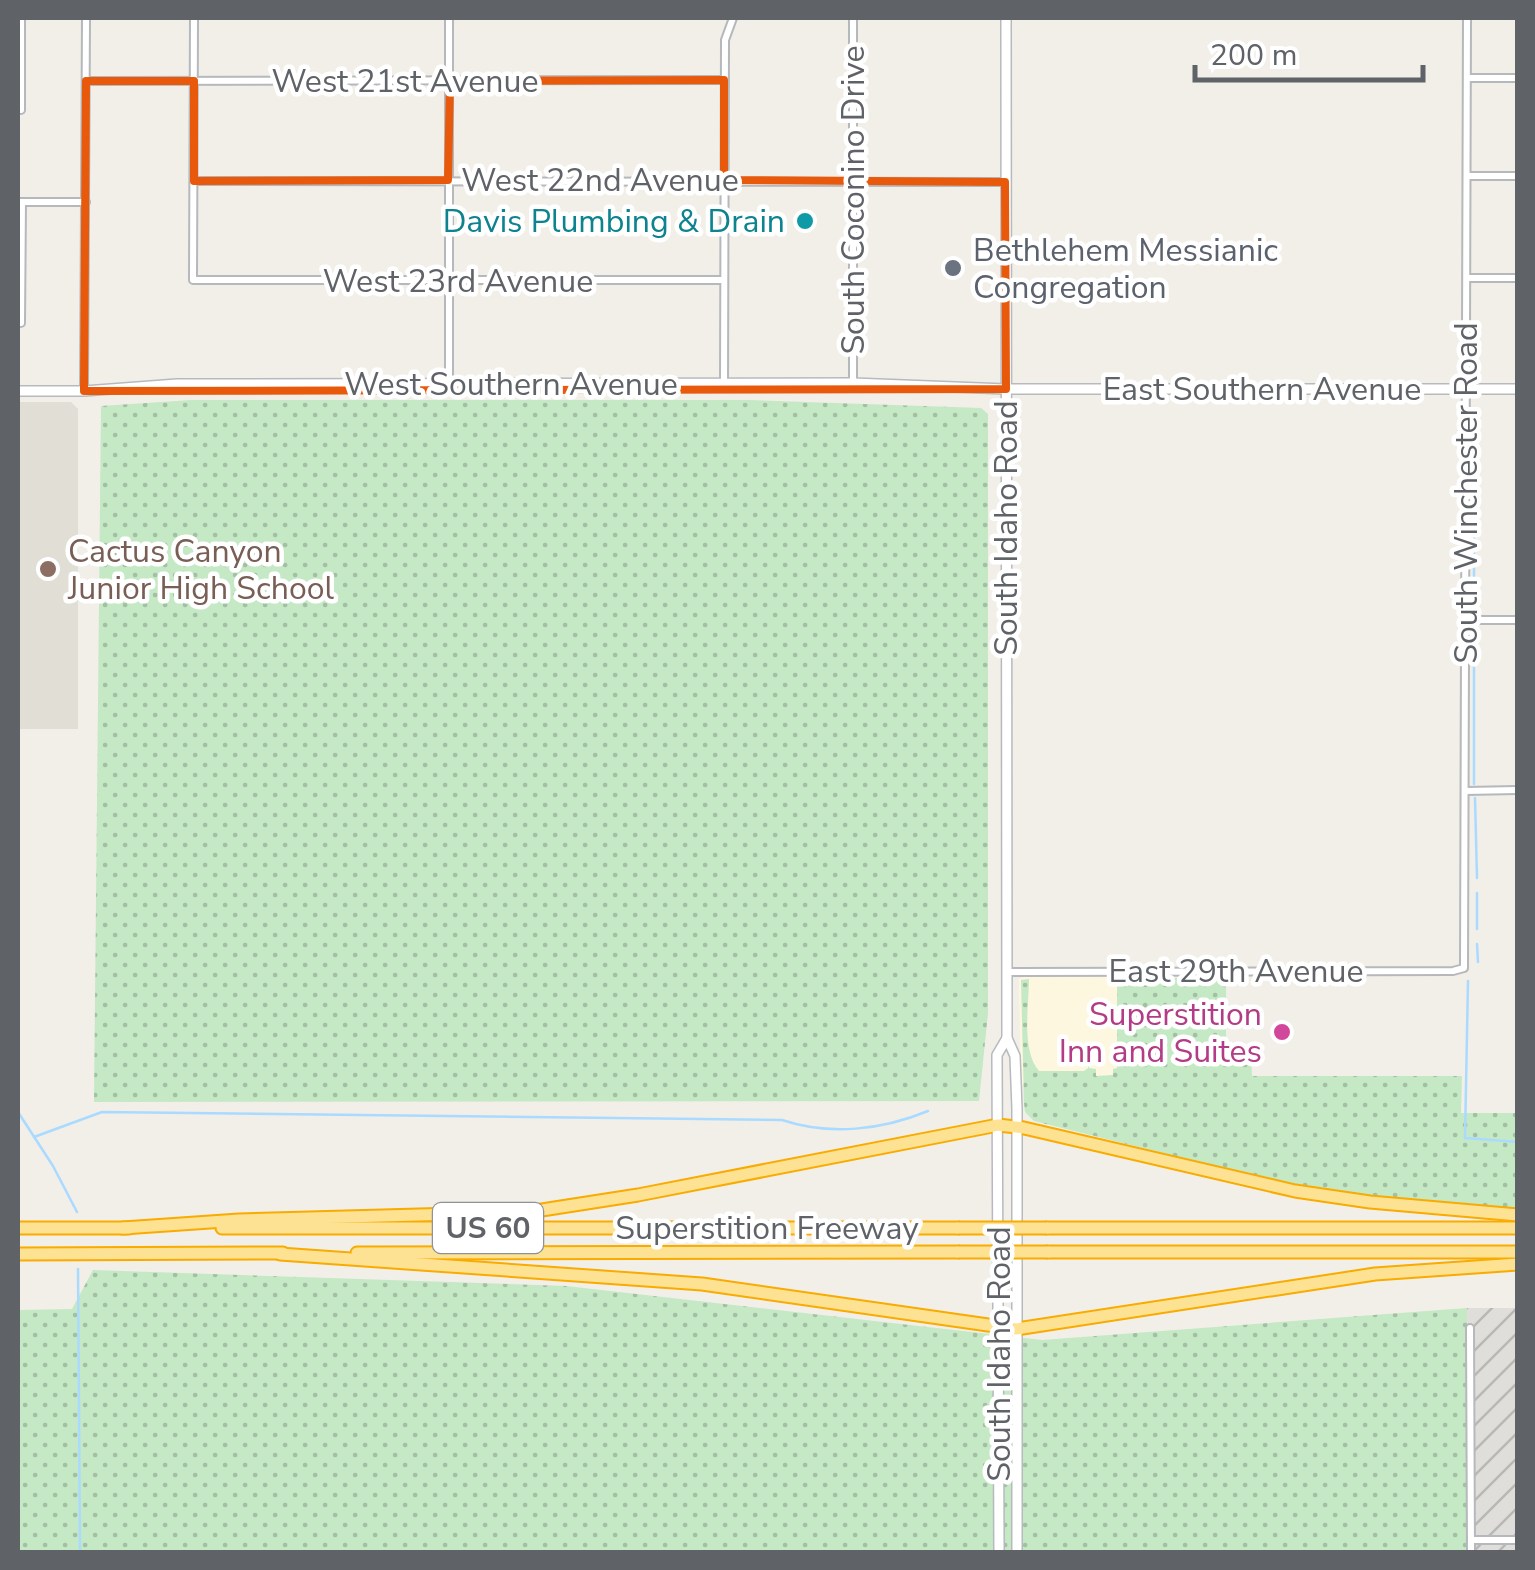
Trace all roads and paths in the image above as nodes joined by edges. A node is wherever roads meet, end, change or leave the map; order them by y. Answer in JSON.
{"nodes":[{"id":1,"x":21,"y":18,"type":"edge"},
{"id":2,"x":86,"y":18,"type":"edge"},
{"id":3,"x":194,"y":18,"type":"edge"},
{"id":4,"x":449,"y":18,"type":"edge"},
{"id":5,"x":733,"y":18,"type":"edge"},
{"id":6,"x":853,"y":18,"type":"edge"},
{"id":7,"x":1006,"y":18,"type":"edge"},
{"id":8,"x":1467,"y":18,"type":"edge"},
{"id":9,"x":1467,"y":78,"type":"junction"},
{"id":10,"x":1518,"y":78,"type":"edge"},
{"id":11,"x":724,"y":80,"type":"junction"},
{"id":12,"x":86,"y":81,"type":"junction"},
{"id":13,"x":194,"y":81,"type":"junction"},
{"id":14,"x":450,"y":81,"type":"junction"},
{"id":15,"x":19,"y":110,"type":"edge"},
{"id":16,"x":1466,"y":176,"type":"junction"},
{"id":17,"x":1518,"y":176,"type":"edge"},
{"id":18,"x":448,"y":180,"type":"junction"},
{"id":19,"x":724,"y":180,"type":"junction"},
{"id":20,"x":853,"y":180,"type":"junction"},
{"id":21,"x":194,"y":181,"type":"junction"},
{"id":22,"x":1005,"y":182,"type":"junction"},
{"id":23,"x":20,"y":202,"type":"edge"},
{"id":24,"x":86,"y":202,"type":"junction"},
{"id":25,"x":1466,"y":278,"type":"junction"},
{"id":26,"x":1518,"y":278,"type":"edge"},
{"id":27,"x":724,"y":280,"type":"junction"},
{"id":28,"x":449,"y":281,"type":"junction"},
{"id":29,"x":21,"y":323,"type":"dead end"},
{"id":30,"x":449,"y":384,"type":"junction"},
{"id":31,"x":724,"y":384,"type":"junction"},
{"id":32,"x":853,"y":384,"type":"junction"},
{"id":33,"x":1006,"y":389,"type":"junction"},
{"id":34,"x":1464,"y":389,"type":"junction"},
{"id":35,"x":1518,"y":389,"type":"edge"},
{"id":36,"x":18,"y":391,"type":"edge"},
{"id":37,"x":84,"y":391,"type":"junction"},
{"id":38,"x":1464,"y":620,"type":"junction"},
{"id":39,"x":1518,"y":620,"type":"edge"},
{"id":40,"x":1465,"y":790,"type":"junction"},
{"id":41,"x":1518,"y":790,"type":"edge"},
{"id":42,"x":1464,"y":968,"type":"joint"},
{"id":43,"x":1006,"y":972,"type":"junction"},
{"id":44,"x":1007,"y":1038,"type":"junction"},
{"id":45,"x":998,"y":1126,"type":"junction"},
{"id":46,"x":1016,"y":1127,"type":"junction"},
{"id":47,"x":1518,"y":1215,"type":"edge"},
{"id":48,"x":18,"y":1228,"type":"edge"},
{"id":49,"x":123,"y":1228,"type":"junction"},
{"id":50,"x":1518,"y":1228,"type":"edge"},
{"id":51,"x":1518,"y":1252,"type":"edge"},
{"id":52,"x":280,"y":1254,"type":"junction"},
{"id":53,"x":18,"y":1255,"type":"edge"},
{"id":54,"x":1518,"y":1264,"type":"edge"},
{"id":55,"x":1470,"y":1328,"type":"dead end"},
{"id":56,"x":998,"y":1329,"type":"junction"},
{"id":57,"x":1016,"y":1329,"type":"junction"},
{"id":58,"x":1470,"y":1540,"type":"junction"},
{"id":59,"x":1518,"y":1540,"type":"edge"},
{"id":60,"x":999,"y":1552,"type":"edge"},
{"id":61,"x":1017,"y":1552,"type":"edge"},
{"id":62,"x":1470,"y":1552,"type":"edge"}],
"edges":[{"from":1,"to":15,"type":"street"},
{"from":2,"to":12,"type":"street"},
{"from":3,"to":13,"type":"street"},
{"from":4,"to":14,"type":"street"},
{"from":5,"to":11,"type":"street"},
{"from":6,"to":20,"type":"street","name":"South Coconino Drive"},
{"from":7,"to":22,"type":"main road","name":"South Idaho Road"},
{"from":8,"to":9,"type":"street","name":"South Winchester Road"},
{"from":9,"to":10,"type":"street"},
{"from":9,"to":16,"type":"street","name":"South Winchester Road"},
{"from":11,"to":14,"type":"street","name":"West 21st Avenue"},
{"from":11,"to":19,"type":"street"},
{"from":12,"to":13,"type":"street","name":"West 21st Avenue"},
{"from":12,"to":24,"type":"street"},
{"from":13,"to":14,"type":"street","name":"West 21st Avenue"},
{"from":13,"to":21,"type":"street"},
{"from":14,"to":18,"type":"street"},
{"from":16,"to":17,"type":"street"},
{"from":16,"to":25,"type":"street","name":"South Winchester Road"},
{"from":18,"to":19,"type":"street","name":"West 22nd Avenue"},
{"from":18,"to":21,"type":"street","name":"West 22nd Avenue"},
{"from":18,"to":28,"type":"street"},
{"from":19,"to":20,"type":"street","name":"West 22nd Avenue"},
{"from":19,"to":27,"type":"street"},
{"from":20,"to":22,"type":"street","name":"West 22nd Avenue"},
{"from":20,"to":32,"type":"street","name":"South Coconino Drive"},
{"from":21,"to":28,"type":"street","name":"West 23rd Avenue"},
{"from":22,"to":33,"type":"main road","name":"South Idaho Road"},
{"from":23,"to":24,"type":"street"},
{"from":23,"to":29,"type":"street"},
{"from":24,"to":37,"type":"street"},
{"from":25,"to":26,"type":"street"},
{"from":25,"to":34,"type":"street","name":"South Winchester Road"},
{"from":27,"to":28,"type":"street","name":"West 23rd Avenue"},
{"from":27,"to":31,"type":"street"},
{"from":28,"to":30,"type":"street"},
{"from":30,"to":31,"type":"main road","name":"West Southern Avenue"},
{"from":30,"to":37,"type":"main road","name":"West Southern Avenue"},
{"from":31,"to":32,"type":"main road","name":"West Southern Avenue"},
{"from":32,"to":33,"type":"main road","name":"West Southern Avenue"},
{"from":33,"to":34,"type":"main road","name":"East Southern Avenue"},
{"from":33,"to":43,"type":"main road","name":"South Idaho Road"},
{"from":34,"to":35,"type":"main road","name":"East Southern Avenue"},
{"from":34,"to":38,"type":"street","name":"South Winchester Road"},
{"from":36,"to":37,"type":"main road","name":"West Southern Avenue"},
{"from":38,"to":39,"type":"street"},
{"from":38,"to":40,"type":"street","name":"South Winchester Road"},
{"from":40,"to":41,"type":"street"},
{"from":40,"to":42,"type":"street","name":"South Winchester Road"},
{"from":42,"to":43,"type":"street","name":"East 29th Avenue"},
{"from":43,"to":44,"type":"main road","name":"South Idaho Road"},
{"from":44,"to":45,"type":"main road","name":"South Idaho Road"},
{"from":44,"to":46,"type":"main road","name":"South Idaho Road"},
{"from":45,"to":46,"type":"highway"},
{"from":45,"to":49,"type":"highway"},
{"from":45,"to":56,"type":"main road","name":"South Idaho Road"},
{"from":46,"to":47,"type":"highway"},
{"from":46,"to":57,"type":"main road","name":"South Idaho Road"},
{"from":48,"to":49,"type":"highway","name":"Superstition Freeway","number":"US 60"},
{"from":49,"to":50,"type":"highway","name":"Superstition Freeway","number":"US 60","bridge":true},
{"from":51,"to":52,"type":"highway","name":"Superstition Freeway","number":"US 60","bridge":true},
{"from":52,"to":53,"type":"highway","name":"Superstition Freeway","number":"US 60"},
{"from":52,"to":56,"type":"highway"},
{"from":54,"to":57,"type":"highway"},
{"from":55,"to":58,"type":"street"},
{"from":56,"to":57,"type":"highway"},
{"from":56,"to":60,"type":"main road","name":"South Idaho Road"},
{"from":57,"to":61,"type":"main road","name":"South Idaho Road"},
{"from":58,"to":59,"type":"street"},
{"from":58,"to":62,"type":"street"}]}
